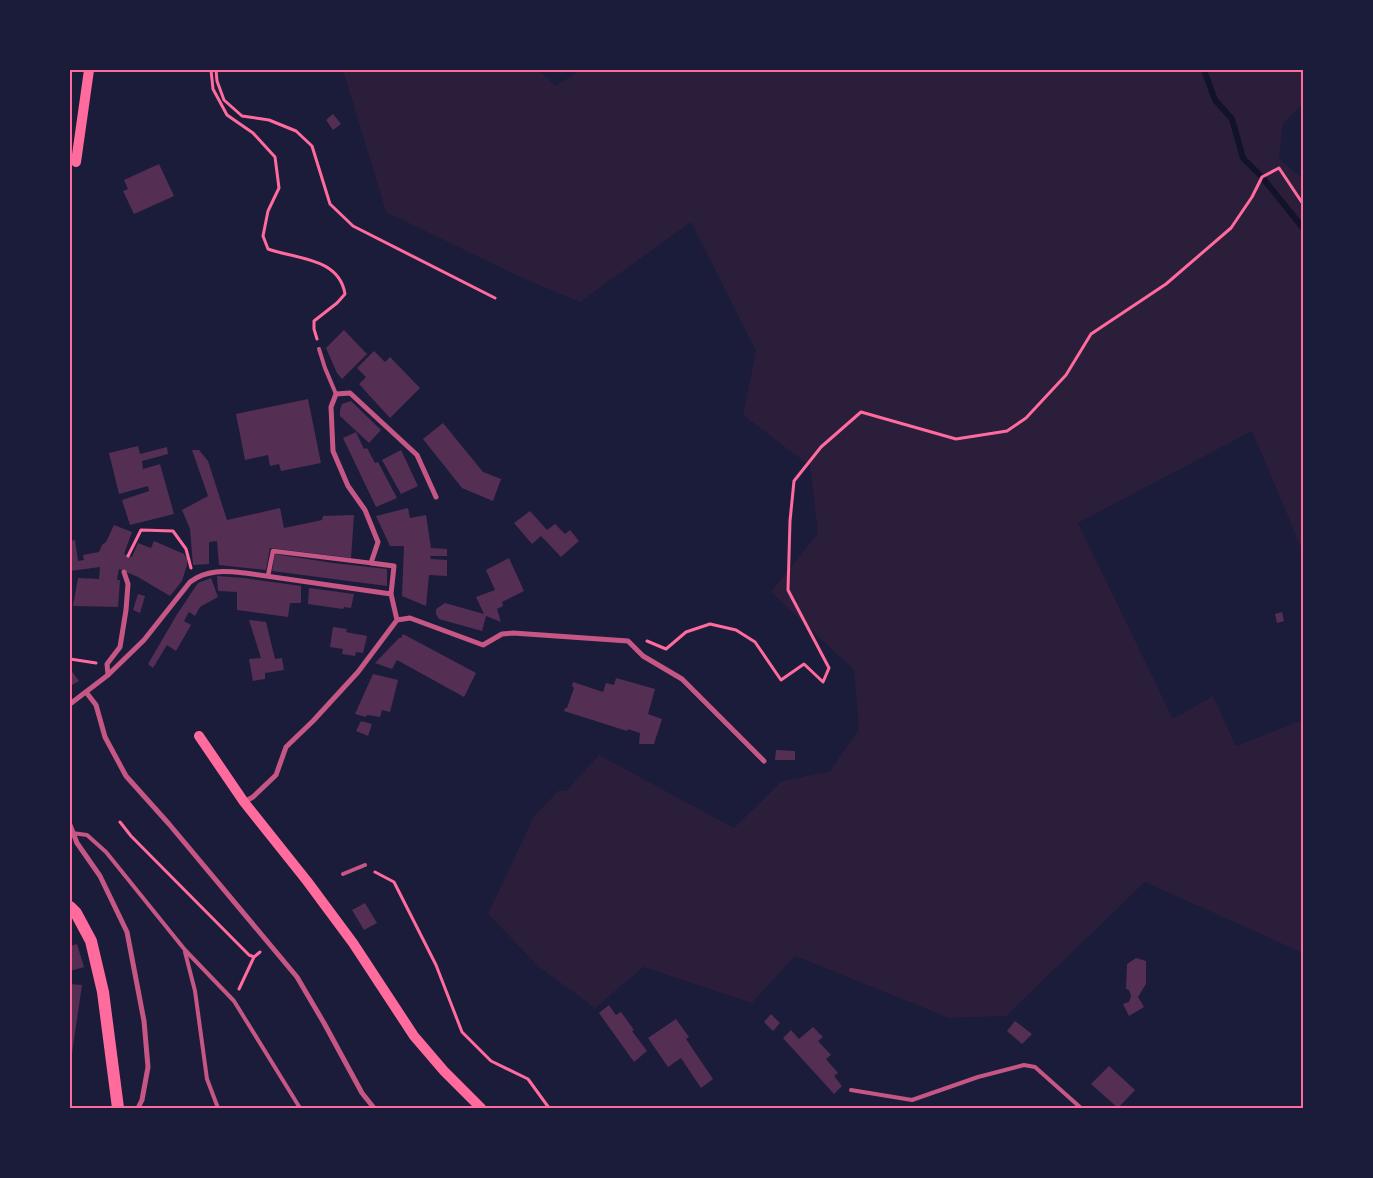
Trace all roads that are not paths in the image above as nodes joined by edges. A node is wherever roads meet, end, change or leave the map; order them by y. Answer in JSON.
{"nodes":[{"id":1,"x":89,"y":70,"type":"edge"},
{"id":2,"x":76,"y":162,"type":"dead end"},
{"id":3,"x":319,"y":349,"type":"road end"},
{"id":4,"x":336,"y":394,"type":"junction"},
{"id":5,"x":436,"y":497,"type":"dead end"},
{"id":6,"x":371,"y":563,"type":"junction"},
{"id":7,"x":124,"y":572,"type":"dead end"},
{"id":8,"x":268,"y":576,"type":"junction"},
{"id":9,"x":391,"y":594,"type":"junction"},
{"id":10,"x":397,"y":620,"type":"junction"},
{"id":11,"x":108,"y":675,"type":"junction"},
{"id":12,"x":86,"y":692,"type":"junction"},
{"id":13,"x":70,"y":704,"type":"edge"},
{"id":14,"x":199,"y":736,"type":"dead end"},
{"id":15,"x":764,"y":762,"type":"dead end"},
{"id":16,"x":244,"y":802,"type":"junction"},
{"id":17,"x":70,"y":825,"type":"edge"},
{"id":18,"x":72,"y":833,"type":"junction"},
{"id":19,"x":365,"y":864,"type":"dead end"},
{"id":20,"x":343,"y":874,"type":"road end"},
{"id":21,"x":72,"y":914,"type":"edge"},
{"id":22,"x":185,"y":950,"type":"junction"},
{"id":23,"x":851,"y":1090,"type":"dead end"},
{"id":24,"x":118,"y":1108,"type":"edge"},
{"id":25,"x":138,"y":1108,"type":"edge"},
{"id":26,"x":218,"y":1108,"type":"edge"},
{"id":27,"x":300,"y":1108,"type":"edge"},
{"id":28,"x":374,"y":1108,"type":"edge"},
{"id":29,"x":481,"y":1108,"type":"edge"},
{"id":30,"x":1081,"y":1108,"type":"edge"}],
"edges":[{"from":1,"to":2,"type":"main road"},
{"from":3,"to":4,"type":"lane"},
{"from":4,"to":5,"type":"street"},
{"from":4,"to":6,"type":"street"},
{"from":6,"to":8,"type":"street"},
{"from":6,"to":9,"type":"street"},
{"from":7,"to":11,"type":"street"},
{"from":8,"to":9,"type":"street"},
{"from":8,"to":11,"type":"street"},
{"from":9,"to":10,"type":"street"},
{"from":10,"to":15,"type":"street"},
{"from":10,"to":16,"type":"street"},
{"from":11,"to":12,"type":"street"},
{"from":12,"to":13,"type":"street"},
{"from":12,"to":28,"type":"street"},
{"from":14,"to":16,"type":"main road"},
{"from":16,"to":29,"type":"main road"},
{"from":17,"to":18,"type":"street"},
{"from":18,"to":22,"type":"lane"},
{"from":18,"to":25,"type":"street"},
{"from":19,"to":20,"type":"lane"},
{"from":21,"to":24,"type":"main road"},
{"from":22,"to":26,"type":"lane"},
{"from":22,"to":27,"type":"lane"},
{"from":23,"to":30,"type":"lane"}]}
